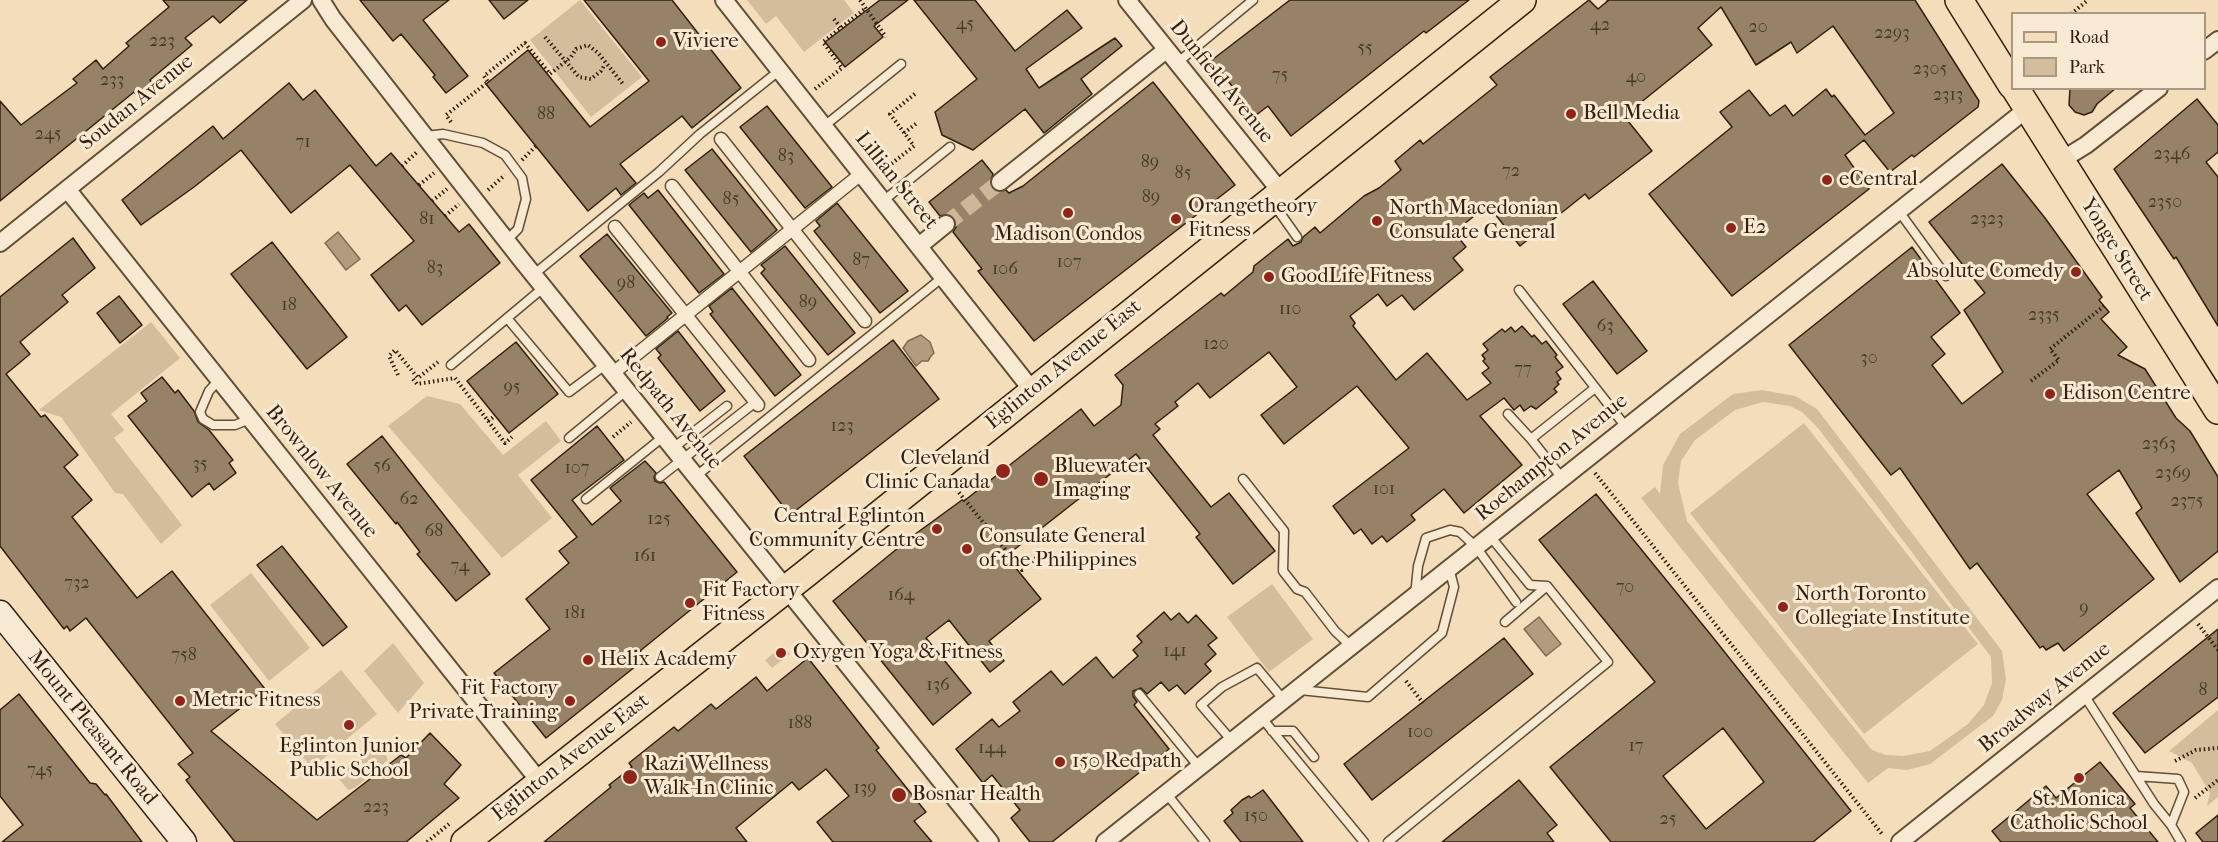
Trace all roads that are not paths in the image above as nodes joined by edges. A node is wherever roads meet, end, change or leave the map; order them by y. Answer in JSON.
{"nodes":[{"id":1,"x":303,"y":0,"type":"edge"},
{"id":2,"x":321,"y":0,"type":"edge"},
{"id":3,"x":724,"y":0,"type":"edge"},
{"id":4,"x":1127,"y":0,"type":"edge"},
{"id":5,"x":1253,"y":0,"type":"edge"},
{"id":6,"x":1522,"y":0,"type":"edge"},
{"id":7,"x":1959,"y":0,"type":"edge"},
{"id":8,"x":2218,"y":40,"type":"edge"},
{"id":9,"x":2206,"y":50,"type":"edge"},
{"id":10,"x":1172,"y":57,"type":"junction"},
{"id":11,"x":901,"y":64,"type":"dead end"},
{"id":12,"x":780,"y":70,"type":"junction"},
{"id":13,"x":2011,"y":83,"type":"edge"},
{"id":14,"x":2156,"y":90,"type":"edge"},
{"id":15,"x":2018,"y":94,"type":"edge"},
{"id":16,"x":823,"y":127,"type":"junction"},
{"id":17,"x":721,"y":140,"type":"dead end"},
{"id":18,"x":423,"y":143,"type":"junction"},
{"id":19,"x":950,"y":147,"type":"dead end"},
{"id":20,"x":2060,"y":161,"type":"junction"},
{"id":21,"x":861,"y":174,"type":"junction"},
{"id":22,"x":1000,"y":182,"type":"tunnel mouth"},
{"id":23,"x":672,"y":186,"type":"dead end"},
{"id":24,"x":67,"y":189,"type":"junction"},
{"id":25,"x":1276,"y":196,"type":"junction"},
{"id":26,"x":883,"y":201,"type":"junction"},
{"id":27,"x":1898,"y":210,"type":"junction"},
{"id":28,"x":946,"y":224,"type":"tunnel mouth"},
{"id":29,"x":615,"y":227,"type":"dead end"},
{"id":30,"x":792,"y":229,"type":"junction"},
{"id":31,"x":1297,"y":237,"type":"dead end"},
{"id":32,"x":506,"y":241,"type":"junction"},
{"id":33,"x":0,"y":243,"type":"edge"},
{"id":34,"x":919,"y":246,"type":"junction"},
{"id":35,"x":741,"y":271,"type":"junction"},
{"id":36,"x":1946,"y":276,"type":"dead end"},
{"id":37,"x":944,"y":277,"type":"junction"},
{"id":38,"x":538,"y":281,"type":"junction"},
{"id":39,"x":1519,"y":290,"type":"dead end"},
{"id":40,"x":686,"y":314,"type":"junction"},
{"id":41,"x":507,"y":318,"type":"junction"},
{"id":42,"x":865,"y":321,"type":"dead end"},
{"id":43,"x":809,"y":360,"type":"dead end"},
{"id":44,"x":452,"y":364,"type":"road end"},
{"id":45,"x":608,"y":369,"type":"junction"},
{"id":46,"x":219,"y":380,"type":"junction"},
{"id":47,"x":1595,"y":388,"type":"junction"},
{"id":48,"x":1032,"y":390,"type":"junction"},
{"id":49,"x":626,"y":391,"type":"junction"},
{"id":50,"x":755,"y":405,"type":"joint"},
{"id":51,"x":727,"y":406,"type":"dead end"},
{"id":52,"x":2217,"y":406,"type":"edge"},
{"id":53,"x":1508,"y":414,"type":"dead end"},
{"id":54,"x":250,"y":419,"type":"junction"},
{"id":55,"x":1626,"y":427,"type":"junction"},
{"id":56,"x":568,"y":438,"type":"dead end"},
{"id":57,"x":1531,"y":439,"type":"junction"},
{"id":58,"x":672,"y":449,"type":"junction"},
{"id":59,"x":660,"y":477,"type":"dead end"},
{"id":60,"x":695,"y":477,"type":"junction"},
{"id":61,"x":1562,"y":478,"type":"junction"},
{"id":62,"x":1243,"y":479,"type":"dead end"},
{"id":63,"x":586,"y":499,"type":"dead end"},
{"id":64,"x":1490,"y":536,"type":"junction"},
{"id":65,"x":1476,"y":547,"type":"junction"},
{"id":66,"x":1449,"y":568,"type":"junction"},
{"id":67,"x":1547,"y":586,"type":"junction"},
{"id":68,"x":2218,"y":588,"type":"edge"},
{"id":69,"x":786,"y":589,"type":"junction"},
{"id":70,"x":1414,"y":596,"type":"junction"},
{"id":71,"x":1516,"y":602,"type":"dead end"},
{"id":72,"x":0,"y":613,"type":"edge"},
{"id":73,"x":1505,"y":622,"type":"dead end"},
{"id":74,"x":1351,"y":646,"type":"junction"},
{"id":75,"x":1139,"y":694,"type":"dead end"},
{"id":76,"x":1290,"y":694,"type":"junction"},
{"id":77,"x":2084,"y":695,"type":"junction"},
{"id":78,"x":1261,"y":717,"type":"junction"},
{"id":79,"x":1272,"y":731,"type":"junction"},
{"id":80,"x":1232,"y":741,"type":"junction"},
{"id":81,"x":1314,"y":757,"type":"dead end"},
{"id":82,"x":1199,"y":767,"type":"junction"},
{"id":83,"x":2136,"y":776,"type":"junction"},
{"id":84,"x":540,"y":782,"type":"junction"},
{"id":85,"x":1166,"y":793,"type":"junction"},
{"id":86,"x":2171,"y":825,"type":"junction"},
{"id":87,"x":184,"y":842,"type":"edge"},
{"id":88,"x":465,"y":842,"type":"edge"},
{"id":89,"x":990,"y":842,"type":"edge"},
{"id":90,"x":1105,"y":842,"type":"edge"},
{"id":91,"x":1206,"y":842,"type":"edge"},
{"id":92,"x":1364,"y":842,"type":"edge"},
{"id":93,"x":1388,"y":842,"type":"edge"},
{"id":94,"x":1900,"y":842,"type":"edge"},
{"id":95,"x":2181,"y":842,"type":"edge"}],
"edges":[{"from":1,"to":24,"type":"street","name":"Soudan Avenue"},
{"from":2,"to":18,"type":"street","name":"Redpath Avenue"},
{"from":3,"to":12,"type":"street","name":"Lillian Street"},
{"from":4,"to":10,"type":"street","name":"Dunfield Avenue"},
{"from":5,"to":10,"type":"lane"},
{"from":6,"to":25,"type":"main road","name":"Eglinton Avenue East"},
{"from":7,"to":13,"type":"main road","name":"Yonge Street"},
{"from":8,"to":9,"type":"street"},
{"from":10,"to":22,"type":"street"},
{"from":10,"to":25,"type":"street","name":"Dunfield Avenue"},
{"from":11,"to":16,"type":"lane"},
{"from":12,"to":16,"type":"street","name":"Lillian Street"},
{"from":12,"to":38,"type":"lane"},
{"from":14,"to":20,"type":"street"},
{"from":15,"to":20,"type":"main road","name":"Yonge Street"},
{"from":15,"to":27,"type":"street","name":"Roehampton Avenue"},
{"from":16,"to":21,"type":"street","name":"Lillian Street"},
{"from":17,"to":30,"type":"street"},
{"from":18,"to":32,"type":"street","name":"Redpath Avenue"},
{"from":18,"to":32,"type":"lane"},
{"from":19,"to":26,"type":"lane"},
{"from":20,"to":52,"type":"main road","name":"Yonge Street"},
{"from":21,"to":26,"type":"street","name":"Lillian Street"},
{"from":21,"to":30,"type":"street"},
{"from":23,"to":35,"type":"street"},
{"from":24,"to":33,"type":"street","name":"Soudan Avenue"},
{"from":24,"to":46,"type":"street","name":"Brownlow Avenue"},
{"from":25,"to":31,"type":"lane"},
{"from":25,"to":48,"type":"main road","name":"Eglinton Avenue East"},
{"from":26,"to":34,"type":"street","name":"Lillian Street"},
{"from":27,"to":36,"type":"lane"},
{"from":27,"to":55,"type":"street","name":"Roehampton Avenue"},
{"from":28,"to":34,"type":"street"},
{"from":29,"to":40,"type":"street"},
{"from":30,"to":35,"type":"street"},
{"from":30,"to":42,"type":"street"},
{"from":32,"to":38,"type":"street","name":"Redpath Avenue"},
{"from":34,"to":37,"type":"street","name":"Lillian Street"},
{"from":35,"to":40,"type":"street"},
{"from":35,"to":43,"type":"street"},
{"from":37,"to":48,"type":"street","name":"Lillian Street"},
{"from":37,"to":60,"type":"lane"},
{"from":38,"to":41,"type":"lane"},
{"from":38,"to":45,"type":"street","name":"Redpath Avenue"},
{"from":39,"to":47,"type":"lane"},
{"from":40,"to":45,"type":"street"},
{"from":40,"to":50,"type":"street"},
{"from":41,"to":44,"type":"lane"},
{"from":41,"to":45,"type":"lane"},
{"from":45,"to":49,"type":"street","name":"Redpath Avenue"},
{"from":46,"to":54,"type":"street","name":"Brownlow Avenue"},
{"from":46,"to":54,"type":"lane"},
{"from":47,"to":55,"type":"lane"},
{"from":47,"to":57,"type":"lane"},
{"from":48,"to":69,"type":"main road","name":"Eglinton Avenue East"},
{"from":49,"to":56,"type":"lane"},
{"from":49,"to":58,"type":"street","name":"Redpath Avenue"},
{"from":50,"to":58,"type":"lane"},
{"from":51,"to":58,"type":"lane"},
{"from":53,"to":57,"type":"lane"},
{"from":54,"to":84,"type":"street","name":"Brownlow Avenue"},
{"from":55,"to":61,"type":"street","name":"Roehampton Avenue"},
{"from":57,"to":61,"type":"lane"},
{"from":58,"to":59,"type":"lane"},
{"from":58,"to":60,"type":"street","name":"Redpath Avenue"},
{"from":58,"to":63,"type":"lane"},
{"from":60,"to":69,"type":"street","name":"Redpath Avenue"},
{"from":61,"to":64,"type":"street","name":"Roehampton Avenue"},
{"from":62,"to":74,"type":"lane"},
{"from":64,"to":65,"type":"street","name":"Roehampton Avenue"},
{"from":64,"to":67,"type":"lane"},
{"from":65,"to":66,"type":"street","name":"Roehampton Avenue"},
{"from":65,"to":70,"type":"lane"},
{"from":65,"to":71,"type":"lane"},
{"from":66,"to":70,"type":"street","name":"Roehampton Avenue"},
{"from":66,"to":76,"type":"lane"},
{"from":67,"to":73,"type":"lane"},
{"from":67,"to":93,"type":"lane"},
{"from":68,"to":77,"type":"street","name":"Broadway Avenue"},
{"from":69,"to":84,"type":"main road","name":"Eglinton Avenue East"},
{"from":69,"to":89,"type":"street","name":"Redpath Avenue"},
{"from":70,"to":74,"type":"street","name":"Roehampton Avenue"},
{"from":72,"to":87,"type":"main road","name":"Mount Pleasant Road"},
{"from":74,"to":76,"type":"street","name":"Roehampton Avenue"},
{"from":75,"to":82,"type":"lane"},
{"from":76,"to":78,"type":"street","name":"Roehampton Avenue"},
{"from":76,"to":80,"type":"lane"},
{"from":77,"to":83,"type":"lane"},
{"from":77,"to":94,"type":"street","name":"Broadway Avenue"},
{"from":78,"to":79,"type":"lane"},
{"from":78,"to":80,"type":"street","name":"Roehampton Avenue"},
{"from":79,"to":81,"type":"lane"},
{"from":79,"to":92,"type":"lane"},
{"from":80,"to":82,"type":"street","name":"Roehampton Avenue"},
{"from":82,"to":85,"type":"street","name":"Roehampton Avenue"},
{"from":83,"to":86,"type":"lane"},
{"from":83,"to":86,"type":"lane"},
{"from":84,"to":88,"type":"main road","name":"Eglinton Avenue East"},
{"from":85,"to":90,"type":"street","name":"Roehampton Avenue"},
{"from":85,"to":91,"type":"lane"},
{"from":86,"to":95,"type":"lane"}]}
